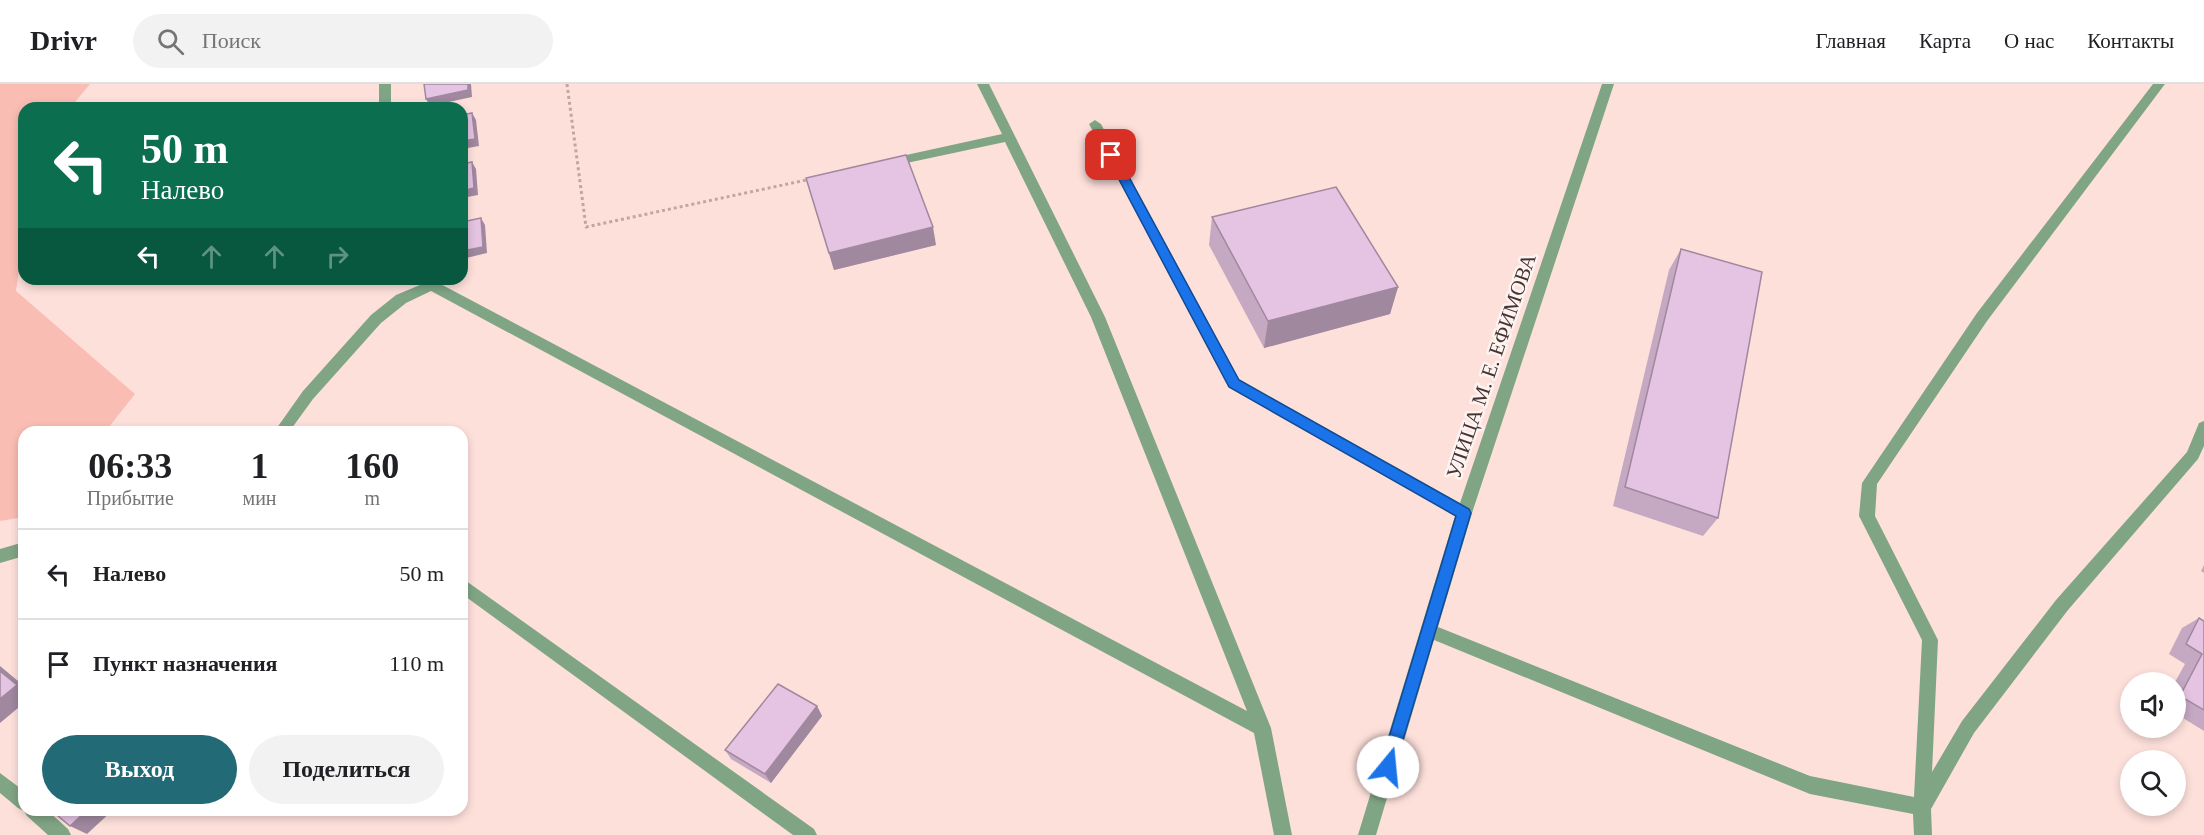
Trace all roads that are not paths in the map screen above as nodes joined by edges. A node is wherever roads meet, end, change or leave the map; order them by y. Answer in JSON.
{"nodes":[{"id":1,"x":385,"y":84,"type":"edge"},
{"id":2,"x":983,"y":84,"type":"edge"},
{"id":3,"x":1608,"y":84,"type":"edge"},
{"id":4,"x":2159,"y":84,"type":"edge"},
{"id":5,"x":385,"y":102,"type":"edge"},
{"id":6,"x":1095,"y":124,"type":"dead end"},
{"id":7,"x":1010,"y":137,"type":"junction"},
{"id":8,"x":870,"y":167,"type":"edge"},
{"id":9,"x":422,"y":285,"type":"edge"},
{"id":10,"x":432,"y":285,"type":"edge"},
{"id":11,"x":285,"y":426,"type":"edge"},
{"id":12,"x":2204,"y":427,"type":"edge"},
{"id":13,"x":1464,"y":513,"type":"junction"},
{"id":14,"x":18,"y":551,"type":"edge"},
{"id":15,"x":0,"y":556,"type":"edge"},
{"id":16,"x":468,"y":589,"type":"edge"},
{"id":17,"x":1430,"y":631,"type":"junction"},
{"id":18,"x":1262,"y":729,"type":"junction"},
{"id":19,"x":0,"y":782,"type":"edge"},
{"id":20,"x":18,"y":797,"type":"edge"},
{"id":21,"x":1922,"y":807,"type":"junction"},
{"id":22,"x":40,"y":816,"type":"edge"},
{"id":23,"x":62,"y":835,"type":"edge"},
{"id":24,"x":808,"y":835,"type":"edge"},
{"id":25,"x":1283,"y":835,"type":"edge"},
{"id":26,"x":1367,"y":835,"type":"edge"},
{"id":27,"x":1923,"y":835,"type":"edge"}],
"edges":[{"from":1,"to":5,"type":"street"},
{"from":2,"to":7,"type":"street"},
{"from":3,"to":13,"type":"street","name":"УЛИЦА М. Е. ЕФИМОВА"},
{"from":4,"to":21,"type":"street"},
{"from":6,"to":13,"type":"street"},
{"from":7,"to":8,"type":"street"},
{"from":7,"to":18,"type":"street"},
{"from":9,"to":11,"type":"street"},
{"from":10,"to":18,"type":"street"},
{"from":12,"to":21,"type":"street"},
{"from":13,"to":17,"type":"street","name":"УЛИЦА М. Е. ЕФИМОВА"},
{"from":14,"to":15,"type":"street"},
{"from":16,"to":24,"type":"street"},
{"from":17,"to":21,"type":"street"},
{"from":17,"to":26,"type":"street","name":"УЛИЦА М. Е. ЕФИМОВА"},
{"from":18,"to":25,"type":"street"},
{"from":19,"to":20,"type":"street"},
{"from":21,"to":27,"type":"street"},
{"from":22,"to":23,"type":"street"}]}
